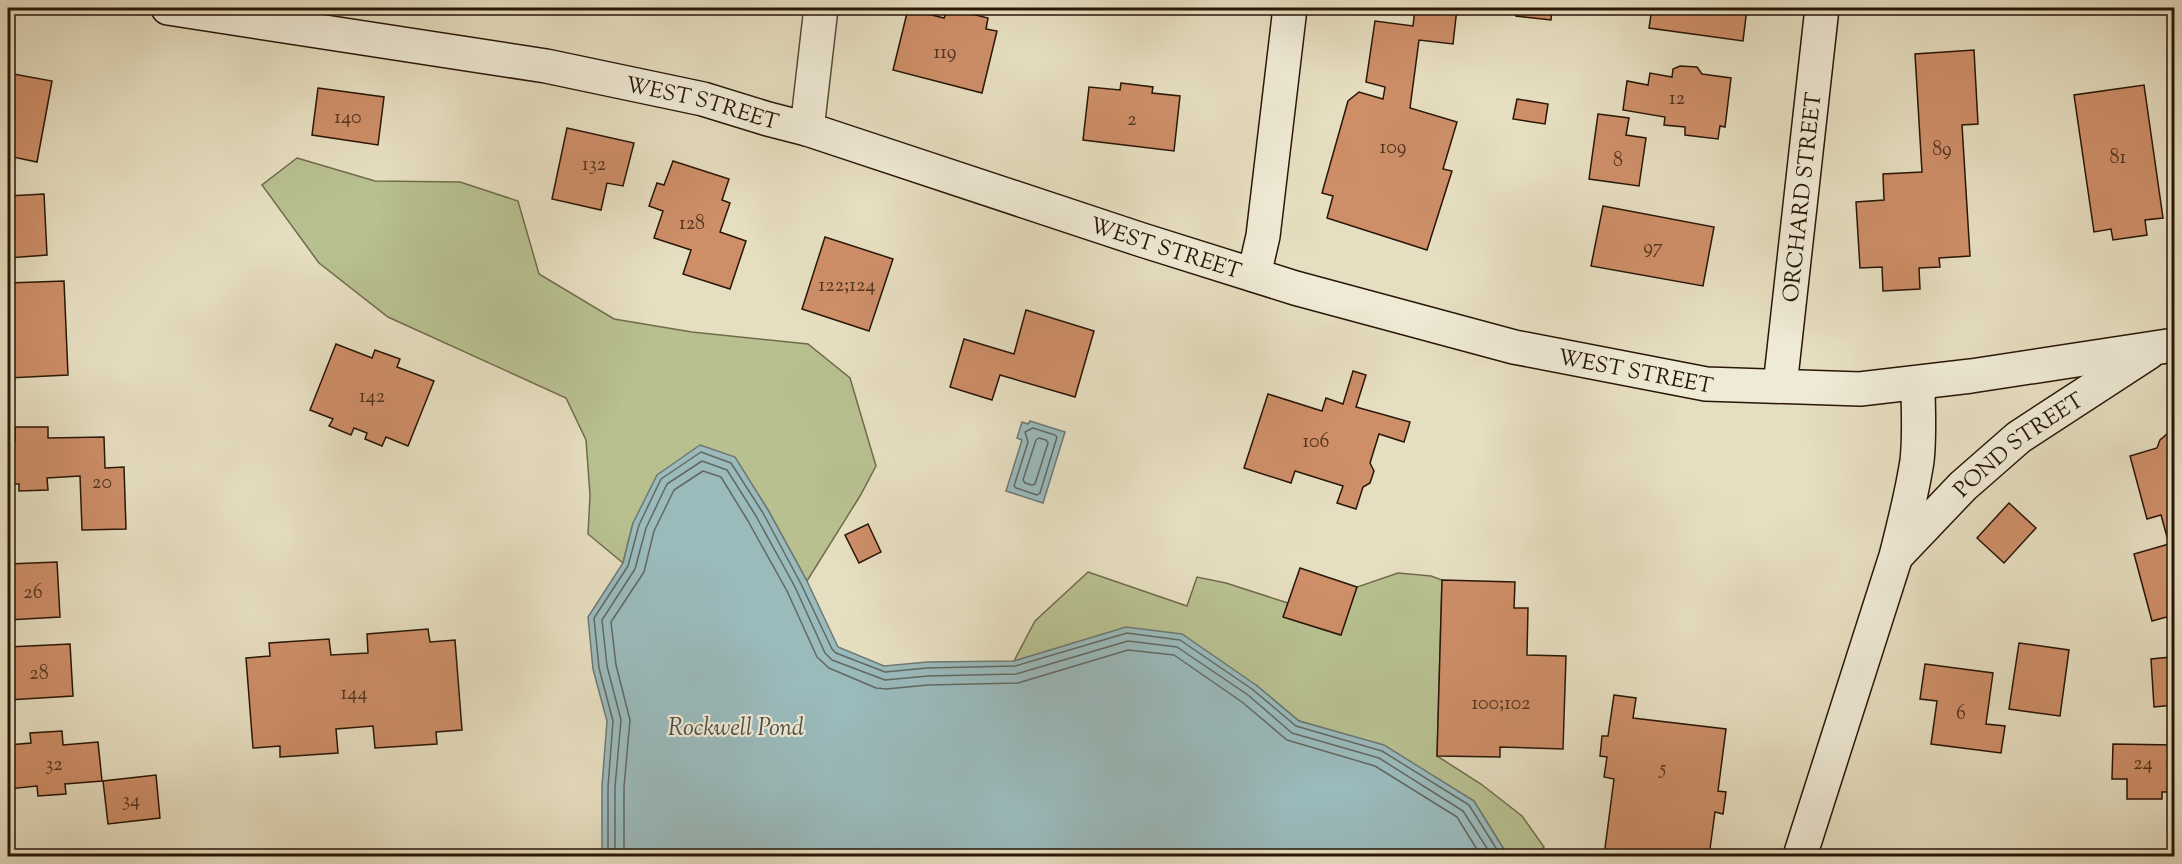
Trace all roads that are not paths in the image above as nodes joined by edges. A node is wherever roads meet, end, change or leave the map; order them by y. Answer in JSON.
{"nodes":[{"id":1,"x":168,"y":8,"type":"edge"},
{"id":2,"x":821,"y":8,"type":"edge"},
{"id":3,"x":1290,"y":8,"type":"edge"},
{"id":4,"x":1822,"y":8,"type":"edge"},
{"id":5,"x":807,"y":129,"type":"junction"},
{"id":6,"x":1254,"y":275,"type":"junction"},
{"id":7,"x":2165,"y":347,"type":"edge"},
{"id":8,"x":1918,"y":382,"type":"junction"},
{"id":9,"x":1779,"y":387,"type":"junction"},
{"id":10,"x":1896,"y":556,"type":"junction"},
{"id":11,"x":1800,"y":856,"type":"edge"}],
"edges":[{"from":1,"to":5,"type":"main road","name":"WEST STREET"},
{"from":2,"to":5,"type":"main road"},
{"from":3,"to":6,"type":"main road"},
{"from":4,"to":9,"type":"main road","name":"ORCHARD STREET"},
{"from":5,"to":6,"type":"main road","name":"WEST STREET"},
{"from":6,"to":9,"type":"main road","name":"WEST STREET"},
{"from":7,"to":8,"type":"main road","name":"WEST STREET"},
{"from":7,"to":10,"type":"main road","name":"POND STREET"},
{"from":8,"to":9,"type":"main road","name":"WEST STREET"},
{"from":8,"to":10,"type":"main road","name":"POND STREET"},
{"from":10,"to":11,"type":"main road","name":"POND STREET"}]}
